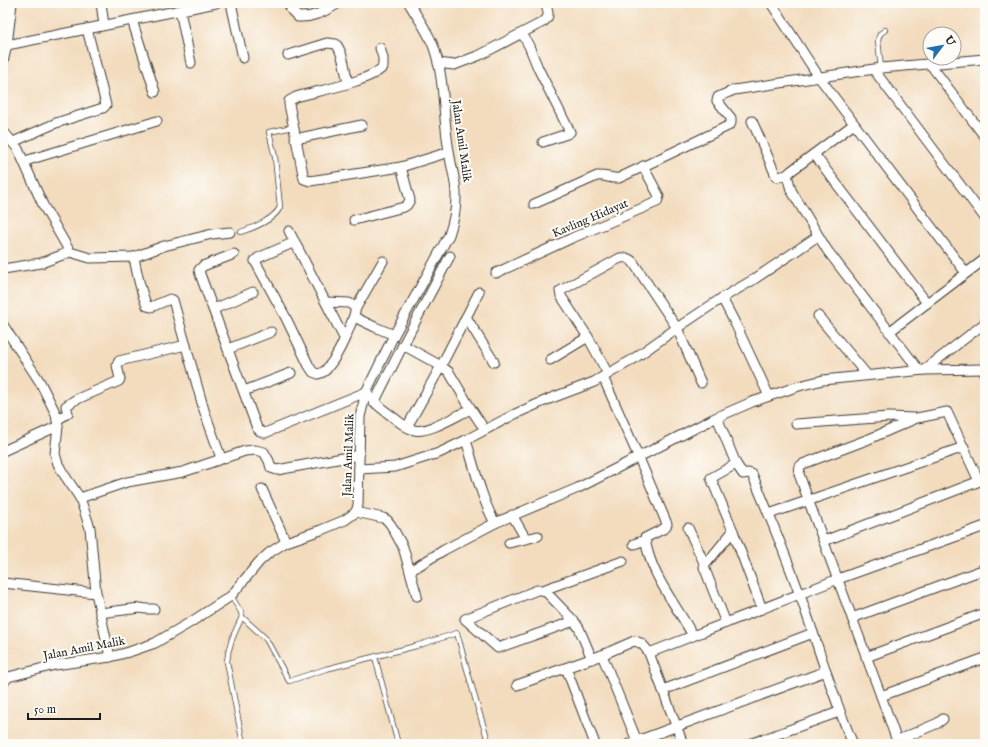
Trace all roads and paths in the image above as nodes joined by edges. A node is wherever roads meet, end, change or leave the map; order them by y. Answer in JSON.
{"nodes":[{"id":1,"x":13,"y":3,"type":"edge"},
{"id":2,"x":101,"y":3,"type":"edge"},
{"id":3,"x":216,"y":3,"type":"edge"},
{"id":4,"x":231,"y":3,"type":"edge"},
{"id":5,"x":288,"y":3,"type":"edge"},
{"id":6,"x":339,"y":3,"type":"edge"},
{"id":7,"x":409,"y":3,"type":"edge"},
{"id":8,"x":545,"y":3,"type":"edge"},
{"id":9,"x":771,"y":3,"type":"edge"},
{"id":10,"x":180,"y":11,"type":"junction"},
{"id":11,"x":132,"y":20,"type":"junction"},
{"id":12,"x":104,"y":26,"type":"junction"},
{"id":13,"x":87,"y":29,"type":"junction"},
{"id":14,"x":885,"y":30,"type":"dead end"},
{"id":15,"x":522,"y":33,"type":"junction"},
{"id":16,"x":7,"y":45,"type":"junction"},
{"id":17,"x":380,"y":48,"type":"dead end"},
{"id":18,"x":288,"y":55,"type":"dead end"},
{"id":19,"x":243,"y":58,"type":"dead end"},
{"id":20,"x":985,"y":59,"type":"edge"},
{"id":21,"x":962,"y":61,"type":"edge"},
{"id":22,"x":3,"y":62,"type":"edge"},
{"id":23,"x":191,"y":63,"type":"dead end"},
{"id":24,"x":438,"y":63,"type":"junction"},
{"id":25,"x":922,"y":65,"type":"edge"},
{"id":26,"x":932,"y":66,"type":"edge"},
{"id":27,"x":877,"y":69,"type":"junction"},
{"id":28,"x":819,"y":77,"type":"junction"},
{"id":29,"x":348,"y":83,"type":"junction"},
{"id":30,"x":155,"y":92,"type":"dead end"},
{"id":31,"x":157,"y":121,"type":"dead end"},
{"id":32,"x":752,"y":122,"type":"dead end"},
{"id":33,"x":854,"y":124,"type":"junction"},
{"id":34,"x":362,"y":125,"type":"dead end"},
{"id":35,"x":293,"y":127,"type":"junction"},
{"id":36,"x":3,"y":132,"type":"edge"},
{"id":37,"x":985,"y":136,"type":"edge"},
{"id":38,"x":296,"y":139,"type":"junction"},
{"id":39,"x":13,"y":142,"type":"junction"},
{"id":40,"x":543,"y":142,"type":"dead end"},
{"id":41,"x":449,"y":152,"type":"junction"},
{"id":42,"x":814,"y":154,"type":"junction"},
{"id":43,"x":25,"y":161,"type":"junction"},
{"id":44,"x":643,"y":166,"type":"junction"},
{"id":45,"x":401,"y":167,"type":"junction"},
{"id":46,"x":787,"y":175,"type":"junction"},
{"id":47,"x":534,"y":204,"type":"dead end"},
{"id":48,"x":985,"y":218,"type":"edge"},
{"id":49,"x":354,"y":220,"type":"dead end"},
{"id":50,"x":289,"y":230,"type":"dead end"},
{"id":51,"x":230,"y":232,"type":"dead end"},
{"id":52,"x":241,"y":232,"type":"dead end"},
{"id":53,"x":818,"y":236,"type":"junction"},
{"id":54,"x":295,"y":242,"type":"junction"},
{"id":55,"x":70,"y":252,"type":"junction"},
{"id":56,"x":234,"y":254,"type":"dead end"},
{"id":57,"x":450,"y":256,"type":"dead end"},
{"id":58,"x":134,"y":257,"type":"junction"},
{"id":59,"x":985,"y":259,"type":"edge"},
{"id":60,"x":383,"y":261,"type":"dead end"},
{"id":61,"x":3,"y":269,"type":"edge"},
{"id":62,"x":496,"y":273,"type":"dead end"},
{"id":63,"x":966,"y":273,"type":"junction"},
{"id":64,"x":253,"y":292,"type":"dead end"},
{"id":65,"x":480,"y":292,"type":"dead end"},
{"id":66,"x":722,"y":298,"type":"junction"},
{"id":67,"x":326,"y":302,"type":"junction"},
{"id":68,"x":927,"y":303,"type":"junction"},
{"id":69,"x":214,"y":309,"type":"junction"},
{"id":70,"x":355,"y":312,"type":"junction"},
{"id":71,"x":818,"y":316,"type":"dead end"},
{"id":72,"x":466,"y":317,"type":"junction"},
{"id":73,"x":985,"y":322,"type":"edge"},
{"id":74,"x":3,"y":325,"type":"edge"},
{"id":75,"x":677,"y":328,"type":"junction"},
{"id":76,"x":271,"y":332,"type":"dead end"},
{"id":77,"x":889,"y":332,"type":"junction"},
{"id":78,"x":394,"y":335,"type":"junction"},
{"id":79,"x":588,"y":337,"type":"junction"},
{"id":80,"x":344,"y":338,"type":"junction"},
{"id":81,"x":186,"y":345,"type":"junction"},
{"id":82,"x":404,"y":345,"type":"junction"},
{"id":83,"x":228,"y":349,"type":"junction"},
{"id":84,"x":550,"y":360,"type":"dead end"},
{"id":85,"x":494,"y":362,"type":"dead end"},
{"id":86,"x":441,"y":366,"type":"junction"},
{"id":87,"x":985,"y":369,"type":"edge"},
{"id":88,"x":922,"y":370,"type":"junction"},
{"id":89,"x":291,"y":373,"type":"dead end"},
{"id":90,"x":867,"y":375,"type":"junction"},
{"id":91,"x":605,"y":376,"type":"junction"},
{"id":92,"x":701,"y":383,"type":"dead end"},
{"id":93,"x":244,"y":391,"type":"junction"},
{"id":94,"x":366,"y":392,"type":"junction"},
{"id":95,"x":769,"y":396,"type":"junction"},
{"id":96,"x":374,"y":403,"type":"junction"},
{"id":97,"x":470,"y":409,"type":"junction"},
{"id":98,"x":717,"y":417,"type":"junction"},
{"id":99,"x":917,"y":418,"type":"junction"},
{"id":100,"x":58,"y":423,"type":"junction"},
{"id":101,"x":480,"y":424,"type":"dead end"},
{"id":102,"x":796,"y":424,"type":"dead end"},
{"id":103,"x":407,"y":427,"type":"junction"},
{"id":104,"x":466,"y":440,"type":"junction"},
{"id":105,"x":964,"y":447,"type":"junction"},
{"id":106,"x":3,"y":451,"type":"edge"},
{"id":107,"x":359,"y":455,"type":"junction"},
{"id":108,"x":221,"y":458,"type":"junction"},
{"id":109,"x":639,"y":458,"type":"junction"},
{"id":110,"x":736,"y":464,"type":"junction"},
{"id":111,"x":359,"y":469,"type":"junction"},
{"id":112,"x":982,"y":480,"type":"edge"},
{"id":113,"x":262,"y":489,"type":"dead end"},
{"id":114,"x":80,"y":498,"type":"junction"},
{"id":115,"x":809,"y":502,"type":"junction"},
{"id":116,"x":356,"y":512,"type":"junction"},
{"id":117,"x":769,"y":514,"type":"junction"},
{"id":118,"x":512,"y":515,"type":"junction"},
{"id":119,"x":495,"y":523,"type":"junction"},
{"id":120,"x":985,"y":526,"type":"edge"},
{"id":121,"x":688,"y":528,"type":"dead end"},
{"id":122,"x":734,"y":530,"type":"junction"},
{"id":123,"x":538,"y":536,"type":"dead end"},
{"id":124,"x":526,"y":539,"type":"junction"},
{"id":125,"x":645,"y":540,"type":"junction"},
{"id":126,"x":824,"y":541,"type":"junction"},
{"id":127,"x":286,"y":542,"type":"junction"},
{"id":128,"x":510,"y":543,"type":"dead end"},
{"id":129,"x":634,"y":544,"type":"dead end"},
{"id":130,"x":623,"y":561,"type":"dead end"},
{"id":131,"x":705,"y":565,"type":"junction"},
{"id":132,"x":985,"y":568,"type":"edge"},
{"id":133,"x":410,"y":570,"type":"junction"},
{"id":134,"x":838,"y":579,"type":"junction"},
{"id":135,"x":3,"y":583,"type":"edge"},
{"id":136,"x":543,"y":590,"type":"junction"},
{"id":137,"x":96,"y":593,"type":"junction"},
{"id":138,"x":800,"y":594,"type":"junction"},
{"id":139,"x":231,"y":596,"type":"junction"},
{"id":140,"x":417,"y":596,"type":"dead end"},
{"id":141,"x":154,"y":609,"type":"dead end"},
{"id":142,"x":762,"y":609,"type":"junction"},
{"id":143,"x":985,"y":612,"type":"edge"},
{"id":144,"x":100,"y":613,"type":"junction"},
{"id":145,"x":242,"y":618,"type":"junction"},
{"id":146,"x":852,"y":618,"type":"junction"},
{"id":147,"x":574,"y":621,"type":"junction"},
{"id":148,"x":726,"y":623,"type":"junction"},
{"id":149,"x":813,"y":633,"type":"junction"},
{"id":150,"x":693,"y":636,"type":"junction"},
{"id":151,"x":649,"y":653,"type":"junction"},
{"id":152,"x":602,"y":655,"type":"junction"},
{"id":153,"x":110,"y":657,"type":"junction"},
{"id":154,"x":375,"y":657,"type":"junction"},
{"id":155,"x":866,"y":657,"type":"junction"},
{"id":156,"x":985,"y":658,"type":"edge"},
{"id":157,"x":592,"y":659,"type":"junction"},
{"id":158,"x":566,"y":668,"type":"junction"},
{"id":159,"x":826,"y":671,"type":"junction"},
{"id":160,"x":3,"y":683,"type":"edge"},
{"id":161,"x":517,"y":685,"type":"dead end"},
{"id":162,"x":663,"y":690,"type":"junction"},
{"id":163,"x":882,"y":696,"type":"junction"},
{"id":164,"x":839,"y":712,"type":"junction"},
{"id":165,"x":943,"y":719,"type":"dead end"},
{"id":166,"x":676,"y":726,"type":"junction"},
{"id":167,"x":633,"y":742,"type":"edge"},
{"id":168,"x":897,"y":742,"type":"edge"},
{"id":169,"x":243,"y":744,"type":"edge"},
{"id":170,"x":398,"y":744,"type":"edge"},
{"id":171,"x":489,"y":744,"type":"edge"},
{"id":172,"x":595,"y":744,"type":"edge"},
{"id":173,"x":683,"y":744,"type":"edge"},
{"id":174,"x":750,"y":744,"type":"edge"},
{"id":175,"x":853,"y":744,"type":"edge"}],
"edges":[{"from":1,"to":16,"type":"street"},
{"from":2,"to":12,"type":"street"},
{"from":3,"to":10,"type":"street"},
{"from":4,"to":19,"type":"street"},
{"from":5,"to":6,"type":"street"},
{"from":7,"to":24,"type":"street","name":"Jalan Amil Malik"},
{"from":8,"to":15,"type":"street"},
{"from":9,"to":28,"type":"street"},
{"from":10,"to":11,"type":"street"},
{"from":10,"to":23,"type":"street"},
{"from":11,"to":12,"type":"street"},
{"from":11,"to":30,"type":"street"},
{"from":12,"to":13,"type":"street"},
{"from":13,"to":16,"type":"street"},
{"from":13,"to":39,"type":"street"},
{"from":14,"to":27,"type":"lane"},
{"from":15,"to":24,"type":"street"},
{"from":15,"to":40,"type":"street"},
{"from":16,"to":22,"type":"street"},
{"from":17,"to":29,"type":"street"},
{"from":18,"to":29,"type":"street"},
{"from":20,"to":21,"type":"street"},
{"from":24,"to":41,"type":"street","name":"Jalan Amil Malik"},
{"from":25,"to":27,"type":"street"},
{"from":26,"to":37,"type":"street"},
{"from":27,"to":28,"type":"street"},
{"from":27,"to":48,"type":"street"},
{"from":28,"to":33,"type":"street"},
{"from":28,"to":44,"type":"street"},
{"from":29,"to":35,"type":"street"},
{"from":31,"to":43,"type":"street"},
{"from":32,"to":46,"type":"street"},
{"from":33,"to":42,"type":"street"},
{"from":33,"to":63,"type":"street"},
{"from":34,"to":38,"type":"street"},
{"from":35,"to":38,"type":"street"},
{"from":35,"to":52,"type":"lane"},
{"from":36,"to":39,"type":"street"},
{"from":38,"to":45,"type":"street"},
{"from":39,"to":43,"type":"street"},
{"from":41,"to":45,"type":"street"},
{"from":41,"to":78,"type":"street","name":"Jalan Amil Malik"},
{"from":42,"to":46,"type":"street"},
{"from":42,"to":68,"type":"street"},
{"from":43,"to":55,"type":"street"},
{"from":44,"to":47,"type":"street"},
{"from":44,"to":62,"type":"street","name":"Kavling Hidayat"},
{"from":45,"to":49,"type":"street"},
{"from":46,"to":53,"type":"street"},
{"from":50,"to":54,"type":"street"},
{"from":51,"to":58,"type":"street"},
{"from":53,"to":66,"type":"street"},
{"from":53,"to":77,"type":"street"},
{"from":54,"to":67,"type":"street"},
{"from":54,"to":80,"type":"street"},
{"from":55,"to":58,"type":"street"},
{"from":55,"to":61,"type":"street"},
{"from":56,"to":69,"type":"street"},
{"from":57,"to":82,"type":"street"},
{"from":58,"to":81,"type":"street"},
{"from":59,"to":63,"type":"street"},
{"from":60,"to":70,"type":"street"},
{"from":63,"to":68,"type":"street"},
{"from":64,"to":69,"type":"street"},
{"from":65,"to":72,"type":"street"},
{"from":66,"to":75,"type":"street"},
{"from":66,"to":95,"type":"street"},
{"from":67,"to":70,"type":"street"},
{"from":67,"to":80,"type":"street"},
{"from":68,"to":77,"type":"street"},
{"from":69,"to":83,"type":"street"},
{"from":70,"to":78,"type":"street"},
{"from":70,"to":80,"type":"street"},
{"from":71,"to":90,"type":"street"},
{"from":72,"to":85,"type":"street"},
{"from":72,"to":86,"type":"street"},
{"from":73,"to":88,"type":"street"},
{"from":74,"to":100,"type":"street"},
{"from":75,"to":79,"type":"street"},
{"from":75,"to":91,"type":"street"},
{"from":75,"to":92,"type":"street"},
{"from":76,"to":83,"type":"street"},
{"from":77,"to":88,"type":"street"},
{"from":78,"to":94,"type":"street","name":"Jalan Amil Malik"},
{"from":79,"to":84,"type":"street"},
{"from":79,"to":91,"type":"street"},
{"from":81,"to":100,"type":"street"},
{"from":81,"to":108,"type":"street"},
{"from":82,"to":86,"type":"street"},
{"from":82,"to":96,"type":"street"},
{"from":83,"to":93,"type":"street"},
{"from":86,"to":97,"type":"street"},
{"from":86,"to":103,"type":"street"},
{"from":87,"to":88,"type":"street"},
{"from":88,"to":90,"type":"street"},
{"from":89,"to":93,"type":"street"},
{"from":90,"to":95,"type":"street"},
{"from":91,"to":104,"type":"street"},
{"from":91,"to":109,"type":"street"},
{"from":93,"to":94,"type":"street"},
{"from":94,"to":96,"type":"street"},
{"from":94,"to":107,"type":"street","name":"Jalan Amil Malik"},
{"from":95,"to":98,"type":"street"},
{"from":96,"to":103,"type":"street"},
{"from":97,"to":101,"type":"street"},
{"from":97,"to":103,"type":"street"},
{"from":98,"to":109,"type":"street"},
{"from":98,"to":110,"type":"street"},
{"from":99,"to":102,"type":"street"},
{"from":99,"to":105,"type":"street"},
{"from":99,"to":115,"type":"street"},
{"from":100,"to":106,"type":"street"},
{"from":100,"to":114,"type":"street"},
{"from":104,"to":111,"type":"street"},
{"from":104,"to":119,"type":"street"},
{"from":105,"to":112,"type":"street"},
{"from":105,"to":115,"type":"street"},
{"from":107,"to":108,"type":"street"},
{"from":107,"to":111,"type":"street","name":"Jalan Amil Malik"},
{"from":108,"to":114,"type":"street"},
{"from":109,"to":118,"type":"street"},
{"from":109,"to":125,"type":"street"},
{"from":110,"to":117,"type":"street"},
{"from":110,"to":122,"type":"street"},
{"from":111,"to":116,"type":"street","name":"Jalan Amil Malik"},
{"from":112,"to":126,"type":"street"},
{"from":113,"to":127,"type":"street"},
{"from":114,"to":137,"type":"street"},
{"from":115,"to":117,"type":"street"},
{"from":115,"to":126,"type":"street"},
{"from":116,"to":127,"type":"street","name":"Jalan Amil Malik"},
{"from":116,"to":133,"type":"street"},
{"from":117,"to":138,"type":"street"},
{"from":118,"to":119,"type":"street"},
{"from":118,"to":124,"type":"street"},
{"from":119,"to":133,"type":"street"},
{"from":120,"to":134,"type":"street"},
{"from":121,"to":131,"type":"street"},
{"from":122,"to":131,"type":"street"},
{"from":122,"to":142,"type":"street"},
{"from":123,"to":124,"type":"street"},
{"from":124,"to":128,"type":"street"},
{"from":125,"to":129,"type":"street"},
{"from":125,"to":150,"type":"street"},
{"from":126,"to":134,"type":"street"},
{"from":127,"to":139,"type":"street","name":"Jalan Amil Malik"},
{"from":130,"to":136,"type":"street"},
{"from":131,"to":148,"type":"street"},
{"from":132,"to":146,"type":"street"},
{"from":133,"to":140,"type":"street"},
{"from":134,"to":138,"type":"street"},
{"from":134,"to":146,"type":"street"},
{"from":135,"to":137,"type":"street"},
{"from":136,"to":147,"type":"street"},
{"from":136,"to":147,"type":"street"},
{"from":137,"to":144,"type":"street"},
{"from":138,"to":142,"type":"street"},
{"from":138,"to":149,"type":"street"},
{"from":139,"to":145,"type":"lane"},
{"from":139,"to":153,"type":"street","name":"Jalan Amil Malik"},
{"from":141,"to":144,"type":"street"},
{"from":142,"to":148,"type":"street"},
{"from":143,"to":155,"type":"street"},
{"from":144,"to":153,"type":"street"},
{"from":145,"to":154,"type":"lane"},
{"from":145,"to":169,"type":"lane"},
{"from":146,"to":155,"type":"street"},
{"from":147,"to":157,"type":"street"},
{"from":148,"to":150,"type":"street"},
{"from":149,"to":159,"type":"street"},
{"from":149,"to":162,"type":"street"},
{"from":150,"to":151,"type":"street"},
{"from":151,"to":152,"type":"street"},
{"from":151,"to":162,"type":"street"},
{"from":152,"to":157,"type":"street"},
{"from":152,"to":167,"type":"street"},
{"from":153,"to":160,"type":"street","name":"Jalan Amil Malik"},
{"from":154,"to":170,"type":"lane"},
{"from":154,"to":171,"type":"lane"},
{"from":155,"to":163,"type":"street"},
{"from":156,"to":163,"type":"street"},
{"from":157,"to":158,"type":"street"},
{"from":158,"to":161,"type":"street"},
{"from":158,"to":172,"type":"street"},
{"from":159,"to":164,"type":"street"},
{"from":159,"to":166,"type":"street"},
{"from":162,"to":166,"type":"street"},
{"from":163,"to":168,"type":"street"},
{"from":164,"to":174,"type":"street"},
{"from":164,"to":175,"type":"street"},
{"from":165,"to":168,"type":"street"},
{"from":166,"to":167,"type":"street"},
{"from":166,"to":173,"type":"street"}]}
